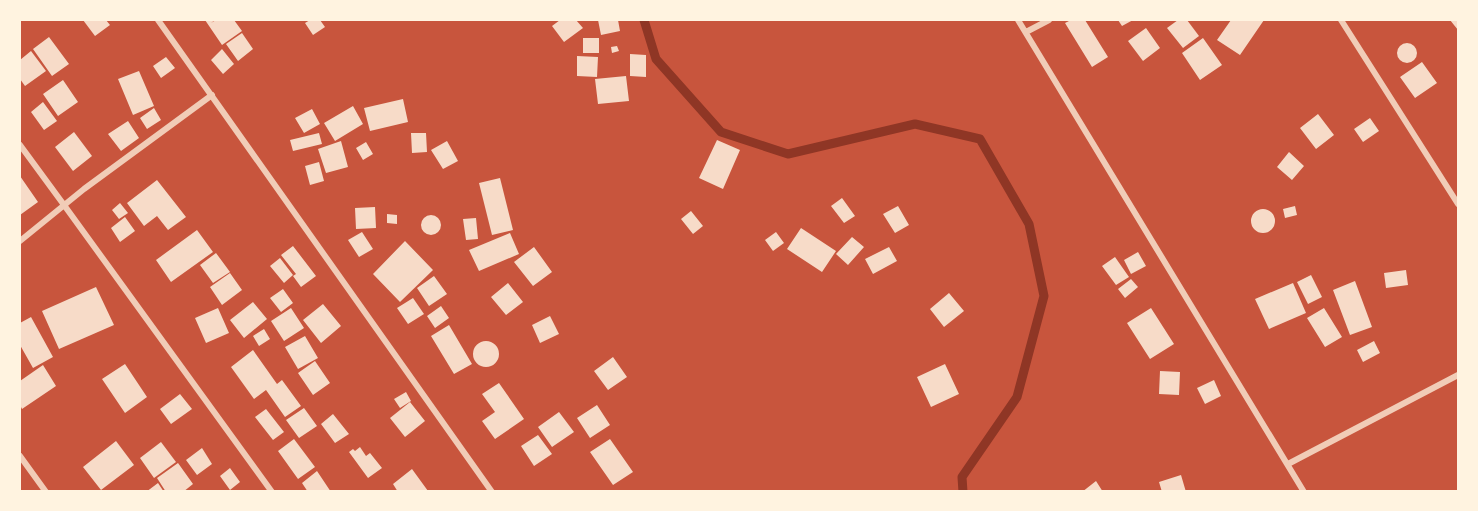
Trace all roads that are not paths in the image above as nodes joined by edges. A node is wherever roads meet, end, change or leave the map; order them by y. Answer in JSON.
{"nodes":[{"id":1,"x":158,"y":20,"type":"edge"},
{"id":2,"x":1018,"y":20,"type":"edge"},
{"id":3,"x":1049,"y":20,"type":"edge"},
{"id":4,"x":1341,"y":20,"type":"edge"},
{"id":5,"x":1026,"y":32,"type":"junction"},
{"id":6,"x":212,"y":95,"type":"junction"},
{"id":7,"x":20,"y":145,"type":"edge"},
{"id":8,"x":64,"y":204,"type":"junction"},
{"id":9,"x":1458,"y":204,"type":"edge"},
{"id":10,"x":20,"y":241,"type":"edge"},
{"id":11,"x":1458,"y":375,"type":"edge"},
{"id":12,"x":20,"y":456,"type":"edge"},
{"id":13,"x":1288,"y":464,"type":"junction"},
{"id":14,"x":46,"y":492,"type":"edge"},
{"id":15,"x":272,"y":492,"type":"edge"},
{"id":16,"x":492,"y":492,"type":"edge"},
{"id":17,"x":1304,"y":492,"type":"edge"}],
"edges":[{"from":1,"to":6,"type":"street"},
{"from":2,"to":5,"type":"street"},
{"from":3,"to":5,"type":"street"},
{"from":4,"to":9,"type":"street"},
{"from":5,"to":13,"type":"street"},
{"from":6,"to":8,"type":"street"},
{"from":6,"to":16,"type":"street"},
{"from":7,"to":8,"type":"street"},
{"from":8,"to":10,"type":"street"},
{"from":8,"to":15,"type":"street"},
{"from":11,"to":13,"type":"street"},
{"from":12,"to":14,"type":"street"},
{"from":13,"to":17,"type":"street"}]}
